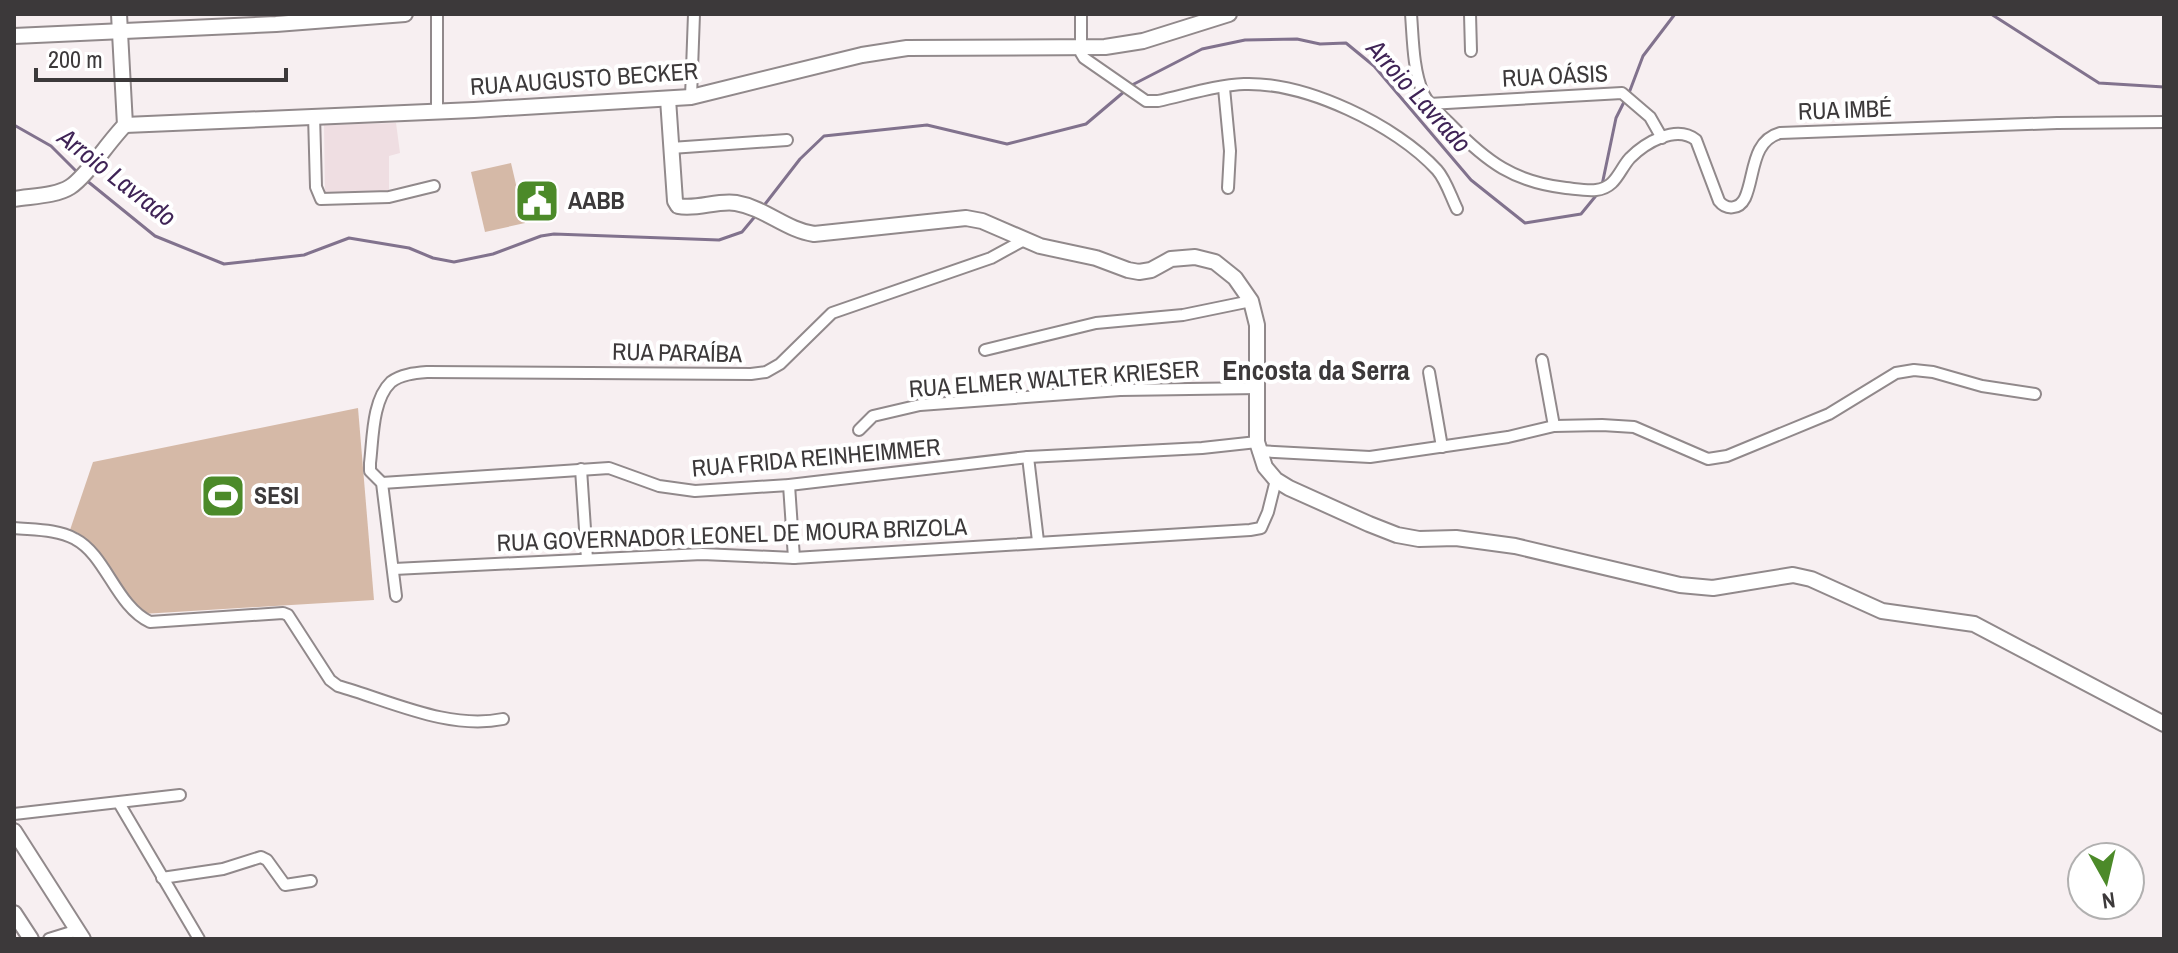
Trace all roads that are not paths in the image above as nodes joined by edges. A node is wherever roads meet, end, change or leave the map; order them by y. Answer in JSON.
{"nodes":[{"id":1,"x":119,"y":14,"type":"edge"},
{"id":2,"x":405,"y":14,"type":"edge"},
{"id":3,"x":437,"y":14,"type":"edge"},
{"id":4,"x":694,"y":14,"type":"edge"},
{"id":5,"x":1081,"y":14,"type":"edge"},
{"id":6,"x":1229,"y":14,"type":"edge"},
{"id":7,"x":1411,"y":14,"type":"edge"},
{"id":8,"x":1470,"y":14,"type":"edge"},
{"id":9,"x":275,"y":19,"type":"edge"},
{"id":10,"x":119,"y":32,"type":"junction"},
{"id":11,"x":14,"y":36,"type":"edge"},
{"id":12,"x":1081,"y":48,"type":"junction"},
{"id":13,"x":1471,"y":51,"type":"dead end"},
{"id":14,"x":1224,"y":88,"type":"junction"},
{"id":15,"x":691,"y":97,"type":"junction"},
{"id":16,"x":668,"y":99,"type":"junction"},
{"id":17,"x":1429,"y":104,"type":"junction"},
{"id":18,"x":437,"y":111,"type":"junction"},
{"id":19,"x":314,"y":115,"type":"junction"},
{"id":20,"x":2164,"y":122,"type":"edge"},
{"id":21,"x":125,"y":125,"type":"junction"},
{"id":22,"x":1662,"y":138,"type":"junction"},
{"id":23,"x":787,"y":140,"type":"dead end"},
{"id":24,"x":671,"y":148,"type":"junction"},
{"id":25,"x":434,"y":186,"type":"dead end"},
{"id":26,"x":1228,"y":188,"type":"dead end"},
{"id":27,"x":14,"y":199,"type":"edge"},
{"id":28,"x":1457,"y":209,"type":"dead end"},
{"id":29,"x":1022,"y":241,"type":"junction"},
{"id":30,"x":1251,"y":301,"type":"junction"},
{"id":31,"x":985,"y":350,"type":"dead end"},
{"id":32,"x":1542,"y":360,"type":"dead end"},
{"id":33,"x":1429,"y":372,"type":"dead end"},
{"id":34,"x":1259,"y":388,"type":"junction"},
{"id":35,"x":2035,"y":394,"type":"dead end"},
{"id":36,"x":1554,"y":426,"type":"junction"},
{"id":37,"x":859,"y":430,"type":"dead end"},
{"id":38,"x":1257,"y":446,"type":"junction"},
{"id":39,"x":1442,"y":447,"type":"junction"},
{"id":40,"x":1028,"y":457,"type":"junction"},
{"id":41,"x":581,"y":469,"type":"junction"},
{"id":42,"x":1276,"y":480,"type":"junction"},
{"id":43,"x":382,"y":483,"type":"junction"},
{"id":44,"x":789,"y":485,"type":"junction"},
{"id":45,"x":14,"y":528,"type":"edge"},
{"id":46,"x":1038,"y":541,"type":"junction"},
{"id":47,"x":794,"y":558,"type":"junction"},
{"id":48,"x":587,"y":559,"type":"junction"},
{"id":49,"x":394,"y":569,"type":"junction"},
{"id":50,"x":396,"y":596,"type":"dead end"},
{"id":51,"x":503,"y":719,"type":"dead end"},
{"id":52,"x":2164,"y":724,"type":"edge"},
{"id":53,"x":180,"y":795,"type":"dead end"},
{"id":54,"x":119,"y":803,"type":"junction"},
{"id":55,"x":14,"y":814,"type":"edge"},
{"id":56,"x":14,"y":831,"type":"edge"},
{"id":57,"x":162,"y":878,"type":"junction"},
{"id":58,"x":311,"y":881,"type":"dead end"},
{"id":59,"x":14,"y":913,"type":"edge"},
{"id":60,"x":80,"y":935,"type":"edge"},
{"id":61,"x":31,"y":939,"type":"edge"},
{"id":62,"x":49,"y":939,"type":"edge"},
{"id":63,"x":199,"y":939,"type":"edge"}],
"edges":[{"from":1,"to":10,"type":"street"},
{"from":2,"to":9,"type":"street"},
{"from":3,"to":18,"type":"street"},
{"from":4,"to":15,"type":"street"},
{"from":5,"to":12,"type":"street"},
{"from":6,"to":12,"type":"street","name":"RUA AUGUSTO BECKER"},
{"from":7,"to":17,"type":"street"},
{"from":8,"to":13,"type":"street"},
{"from":9,"to":10,"type":"street"},
{"from":10,"to":11,"type":"street"},
{"from":10,"to":21,"type":"street"},
{"from":12,"to":14,"type":"street"},
{"from":12,"to":15,"type":"street","name":"RUA AUGUSTO BECKER"},
{"from":14,"to":26,"type":"street"},
{"from":14,"to":28,"type":"street"},
{"from":15,"to":16,"type":"street","name":"RUA AUGUSTO BECKER"},
{"from":16,"to":18,"type":"street","name":"RUA AUGUSTO BECKER"},
{"from":16,"to":24,"type":"street"},
{"from":17,"to":22,"type":"street","name":"RUA OÁSIS"},
{"from":17,"to":22,"type":"street"},
{"from":18,"to":19,"type":"street","name":"RUA AUGUSTO BECKER"},
{"from":19,"to":21,"type":"street","name":"RUA AUGUSTO BECKER"},
{"from":19,"to":25,"type":"street"},
{"from":20,"to":22,"type":"street","name":"RUA IMBÉ"},
{"from":21,"to":27,"type":"street"},
{"from":23,"to":24,"type":"street"},
{"from":24,"to":29,"type":"street"},
{"from":29,"to":30,"type":"street"},
{"from":29,"to":43,"type":"street","name":"RUA PARAÍBA"},
{"from":30,"to":31,"type":"street"},
{"from":30,"to":34,"type":"street"},
{"from":32,"to":36,"type":"street"},
{"from":33,"to":39,"type":"street"},
{"from":34,"to":37,"type":"street","name":"RUA ELMER WALTER KRIESER"},
{"from":34,"to":38,"type":"street"},
{"from":35,"to":36,"type":"street","name":"RUA FRIDA REINHEIMMER"},
{"from":36,"to":39,"type":"street","name":"RUA FRIDA REINHEIMMER"},
{"from":38,"to":39,"type":"street","name":"RUA FRIDA REINHEIMMER"},
{"from":38,"to":40,"type":"street","name":"RUA FRIDA REINHEIMMER"},
{"from":38,"to":42,"type":"street"},
{"from":40,"to":44,"type":"street","name":"RUA FRIDA REINHEIMMER"},
{"from":40,"to":46,"type":"street"},
{"from":41,"to":43,"type":"street","name":"RUA FRIDA REINHEIMMER"},
{"from":41,"to":44,"type":"street","name":"RUA FRIDA REINHEIMMER"},
{"from":41,"to":48,"type":"street"},
{"from":42,"to":46,"type":"street","name":"RUA GOVERNADOR LEONEL DE MOURA BRIZOLA"},
{"from":42,"to":52,"type":"street"},
{"from":43,"to":49,"type":"street"},
{"from":44,"to":47,"type":"street"},
{"from":45,"to":51,"type":"street"},
{"from":46,"to":47,"type":"street","name":"RUA GOVERNADOR LEONEL DE MOURA BRIZOLA"},
{"from":47,"to":48,"type":"street","name":"RUA GOVERNADOR LEONEL DE MOURA BRIZOLA"},
{"from":48,"to":49,"type":"street","name":"RUA GOVERNADOR LEONEL DE MOURA BRIZOLA"},
{"from":49,"to":50,"type":"street"},
{"from":53,"to":54,"type":"street"},
{"from":54,"to":55,"type":"street"},
{"from":54,"to":57,"type":"street"},
{"from":56,"to":60,"type":"street"},
{"from":57,"to":58,"type":"street"},
{"from":57,"to":63,"type":"street"},
{"from":59,"to":61,"type":"street"},
{"from":60,"to":62,"type":"street"}]}
